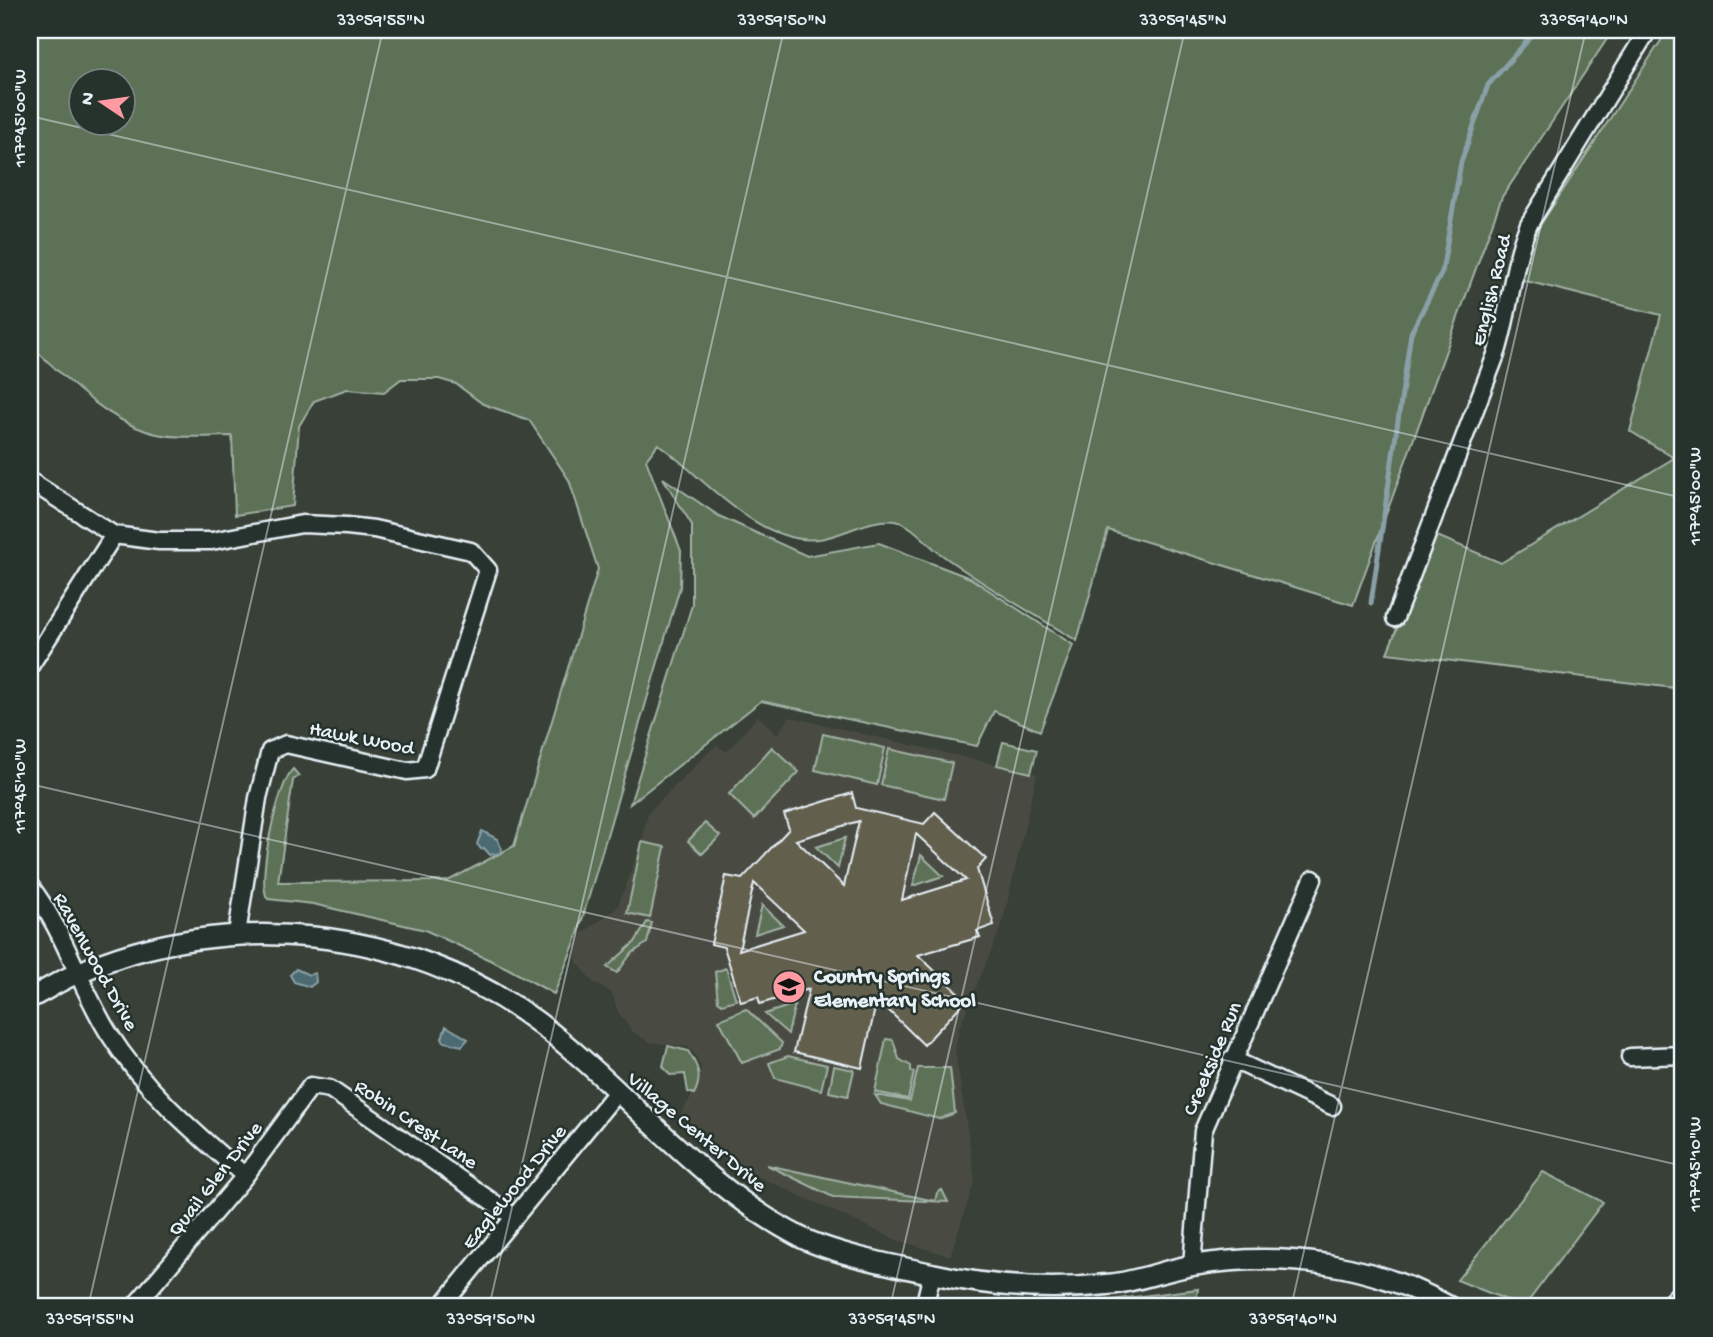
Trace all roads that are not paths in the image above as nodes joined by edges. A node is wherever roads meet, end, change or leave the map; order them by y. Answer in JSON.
{"nodes":[{"id":1,"x":1648,"y":30,"type":"edge"},
{"id":2,"x":30,"y":481,"type":"edge"},
{"id":3,"x":114,"y":535,"type":"junction"},
{"id":4,"x":1395,"y":618,"type":"dead end"},
{"id":5,"x":30,"y":666,"type":"edge"},
{"id":6,"x":1313,"y":879,"type":"dead end"},
{"id":7,"x":30,"y":886,"type":"edge"},
{"id":8,"x":237,"y":934,"type":"junction"},
{"id":9,"x":77,"y":973,"type":"junction"},
{"id":10,"x":30,"y":998,"type":"edge"},
{"id":11,"x":1683,"y":1055,"type":"edge"},
{"id":12,"x":1630,"y":1057,"type":"dead end"},
{"id":13,"x":1232,"y":1059,"type":"junction"},
{"id":14,"x":330,"y":1089,"type":"joint"},
{"id":15,"x":617,"y":1092,"type":"junction"},
{"id":16,"x":1332,"y":1106,"type":"dead end"},
{"id":17,"x":244,"y":1176,"type":"junction"},
{"id":18,"x":514,"y":1217,"type":"junction"},
{"id":19,"x":1192,"y":1265,"type":"junction"},
{"id":20,"x":932,"y":1274,"type":"junction"},
{"id":21,"x":1683,"y":1290,"type":"edge"},
{"id":22,"x":1420,"y":1299,"type":"edge"},
{"id":23,"x":134,"y":1307,"type":"edge"},
{"id":24,"x":441,"y":1307,"type":"edge"},
{"id":25,"x":925,"y":1307,"type":"edge"},
{"id":26,"x":1450,"y":1307,"type":"edge"},
{"id":27,"x":1666,"y":1307,"type":"edge"}],
"edges":[{"from":1,"to":4,"type":"street","name":"English Road"},
{"from":2,"to":3,"type":"street"},
{"from":3,"to":5,"type":"street"},
{"from":3,"to":8,"type":"street","name":"Hawk Wood"},
{"from":6,"to":13,"type":"street","name":"Creekside Run"},
{"from":7,"to":9,"type":"street","name":"Ravenwood Drive"},
{"from":8,"to":9,"type":"street","name":"Village Center Drive"},
{"from":8,"to":15,"type":"street","name":"Village Center Drive"},
{"from":9,"to":10,"type":"street","name":"Village Center Drive"},
{"from":9,"to":17,"type":"street","name":"Ravenwood Drive"},
{"from":11,"to":12,"type":"street"},
{"from":13,"to":16,"type":"street"},
{"from":13,"to":19,"type":"street","name":"Creekside Run"},
{"from":14,"to":17,"type":"street","name":"Quail Glen Drive"},
{"from":14,"to":18,"type":"street","name":"Robin Crest Lane"},
{"from":15,"to":18,"type":"street","name":"Eaglewood Drive"},
{"from":15,"to":20,"type":"street","name":"Village Center Drive"},
{"from":17,"to":23,"type":"street","name":"Quail Glen Drive"},
{"from":18,"to":24,"type":"street","name":"Eaglewood Drive"},
{"from":19,"to":20,"type":"street","name":"Village Center Drive"},
{"from":19,"to":22,"type":"street","name":"Village Center Drive"},
{"from":20,"to":25,"type":"street"},
{"from":21,"to":27,"type":"street"},
{"from":22,"to":26,"type":"street","name":"Village Center Drive"}]}
